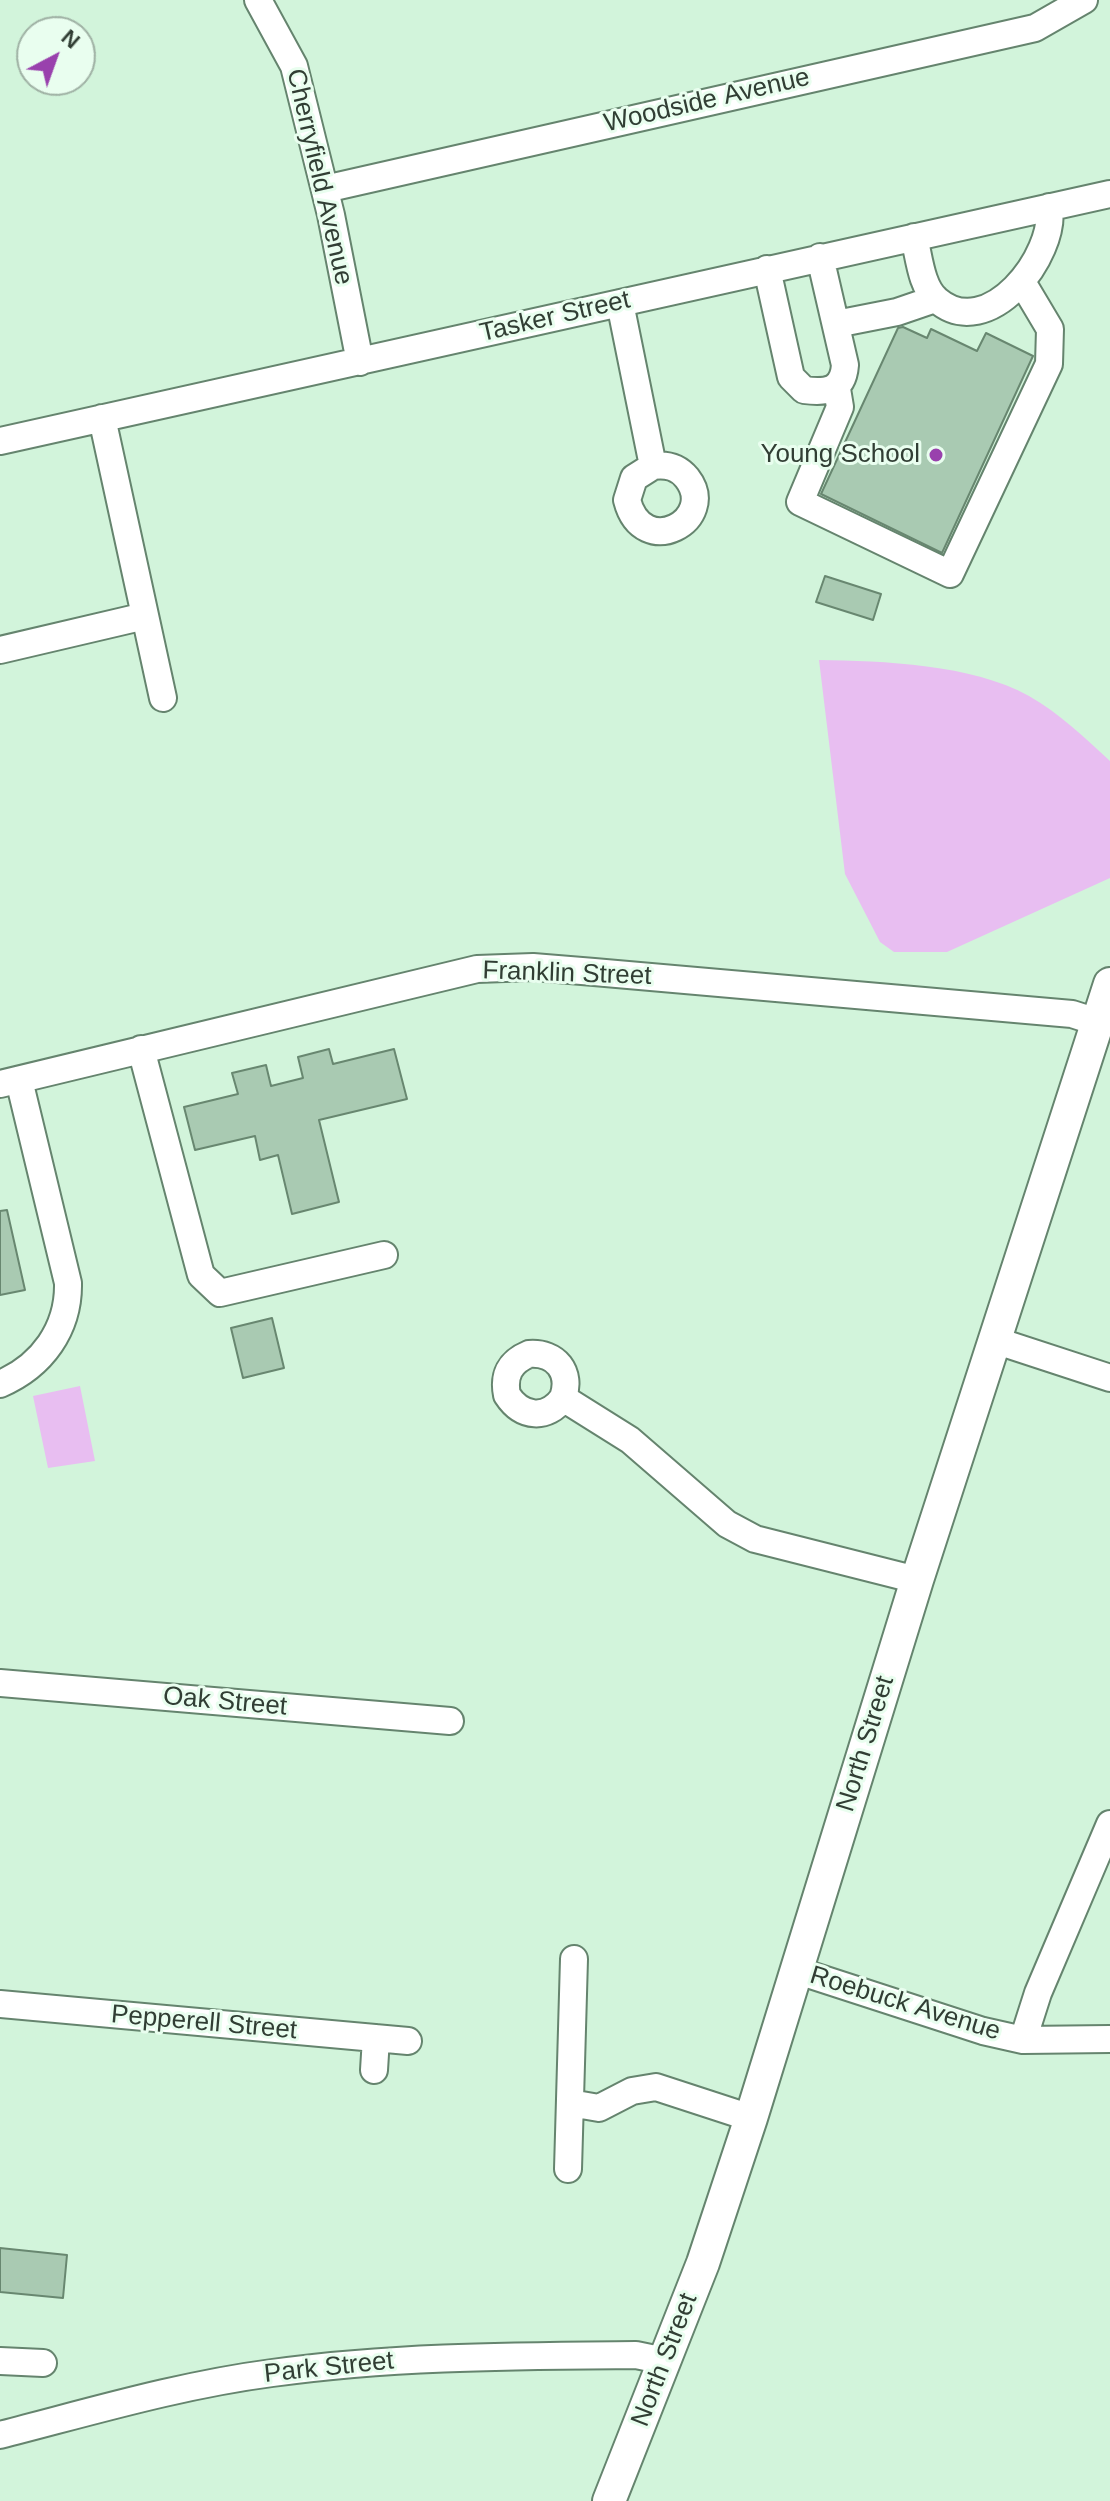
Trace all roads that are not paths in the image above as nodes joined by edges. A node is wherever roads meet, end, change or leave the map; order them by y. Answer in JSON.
{"nodes":[{"id":1,"x":258,"y":0,"type":"edge"},
{"id":2,"x":1084,"y":0,"type":"edge"},
{"id":3,"x":325,"y":189,"type":"junction"},
{"id":4,"x":1110,"y":194,"type":"edge"},
{"id":5,"x":1049,"y":207,"type":"junction"},
{"id":6,"x":914,"y":237,"type":"junction"},
{"id":7,"x":820,"y":257,"type":"junction"},
{"id":8,"x":767,"y":269,"type":"junction"},
{"id":9,"x":1022,"y":282,"type":"junction"},
{"id":10,"x":935,"y":299,"type":"junction"},
{"id":11,"x":620,"y":303,"type":"junction"},
{"id":12,"x":836,"y":324,"type":"junction"},
{"id":13,"x":360,"y":362,"type":"junction"},
{"id":14,"x":837,"y":389,"type":"junction"},
{"id":15,"x":102,"y":418,"type":"junction"},
{"id":16,"x":0,"y":441,"type":"edge"},
{"id":17,"x":653,"y":466,"type":"dead end"},
{"id":18,"x":145,"y":616,"type":"junction"},
{"id":19,"x":0,"y":650,"type":"edge"},
{"id":20,"x":163,"y":698,"type":"dead end"},
{"id":21,"x":1110,"y":984,"type":"edge"},
{"id":22,"x":1097,"y":1022,"type":"junction"},
{"id":23,"x":141,"y":1049,"type":"junction"},
{"id":24,"x":10,"y":1082,"type":"edge"},
{"id":25,"x":384,"y":1255,"type":"dead end"},
{"id":26,"x":994,"y":1340,"type":"junction"},
{"id":27,"x":1110,"y":1378,"type":"edge"},
{"id":28,"x":0,"y":1384,"type":"edge"},
{"id":29,"x":563,"y":1398,"type":"dead end"},
{"id":30,"x":917,"y":1580,"type":"junction"},
{"id":31,"x":0,"y":1683,"type":"edge"},
{"id":32,"x":450,"y":1721,"type":"dead end"},
{"id":33,"x":1109,"y":1829,"type":"edge"},
{"id":34,"x":574,"y":1959,"type":"dead end"},
{"id":35,"x":795,"y":1970,"type":"junction"},
{"id":36,"x":0,"y":2004,"type":"edge"},
{"id":37,"x":376,"y":2038,"type":"junction"},
{"id":38,"x":1110,"y":2039,"type":"edge"},
{"id":39,"x":1023,"y":2040,"type":"junction"},
{"id":40,"x":408,"y":2041,"type":"dead end"},
{"id":41,"x":374,"y":2070,"type":"dead end"},
{"id":42,"x":570,"y":2103,"type":"junction"},
{"id":43,"x":751,"y":2118,"type":"junction"},
{"id":44,"x":568,"y":2169,"type":"dead end"},
{"id":45,"x":0,"y":2361,"type":"edge"},
{"id":46,"x":665,"y":2361,"type":"junction"},
{"id":47,"x":43,"y":2363,"type":"dead end"},
{"id":48,"x":0,"y":2435,"type":"edge"},
{"id":49,"x":609,"y":2501,"type":"edge"}],
"edges":[{"from":1,"to":3,"type":"street","name":"Cherryfield Avenue"},
{"from":2,"to":3,"type":"street","name":"Woodside Avenue"},
{"from":3,"to":13,"type":"street","name":"Cherryfield Avenue"},
{"from":4,"to":5,"type":"street","name":"Tasker Street"},
{"from":5,"to":6,"type":"street","name":"Tasker Street"},
{"from":5,"to":9,"type":"street"},
{"from":6,"to":7,"type":"street","name":"Tasker Street"},
{"from":6,"to":10,"type":"street"},
{"from":7,"to":8,"type":"street","name":"Tasker Street"},
{"from":7,"to":12,"type":"street"},
{"from":8,"to":11,"type":"street","name":"Tasker Street"},
{"from":8,"to":14,"type":"street"},
{"from":9,"to":10,"type":"street"},
{"from":9,"to":14,"type":"street"},
{"from":10,"to":12,"type":"street"},
{"from":11,"to":13,"type":"street","name":"Tasker Street"},
{"from":11,"to":17,"type":"street"},
{"from":12,"to":14,"type":"street"},
{"from":13,"to":15,"type":"street","name":"Tasker Street"},
{"from":15,"to":16,"type":"street","name":"Tasker Street"},
{"from":15,"to":18,"type":"street"},
{"from":18,"to":19,"type":"street"},
{"from":18,"to":20,"type":"street"},
{"from":21,"to":22,"type":"main road","name":"North Street"},
{"from":22,"to":23,"type":"street","name":"Franklin Street"},
{"from":22,"to":26,"type":"main road","name":"North Street"},
{"from":23,"to":24,"type":"street","name":"Franklin Street"},
{"from":23,"to":25,"type":"street"},
{"from":24,"to":28,"type":"street"},
{"from":26,"to":27,"type":"street"},
{"from":26,"to":30,"type":"main road","name":"North Street"},
{"from":29,"to":30,"type":"street"},
{"from":30,"to":35,"type":"main road","name":"North Street"},
{"from":31,"to":32,"type":"street","name":"Oak Street"},
{"from":33,"to":39,"type":"street"},
{"from":34,"to":42,"type":"street"},
{"from":35,"to":39,"type":"street","name":"Roebuck Avenue"},
{"from":35,"to":43,"type":"main road","name":"North Street"},
{"from":36,"to":37,"type":"street","name":"Pepperell Street"},
{"from":37,"to":40,"type":"street","name":"Pepperell Street"},
{"from":37,"to":41,"type":"street"},
{"from":38,"to":39,"type":"street","name":"Roebuck Avenue"},
{"from":42,"to":43,"type":"street"},
{"from":42,"to":44,"type":"street"},
{"from":43,"to":46,"type":"main road","name":"North Street"},
{"from":45,"to":47,"type":"street"},
{"from":46,"to":48,"type":"street","name":"Park Street"},
{"from":46,"to":49,"type":"main road","name":"North Street"}]}
